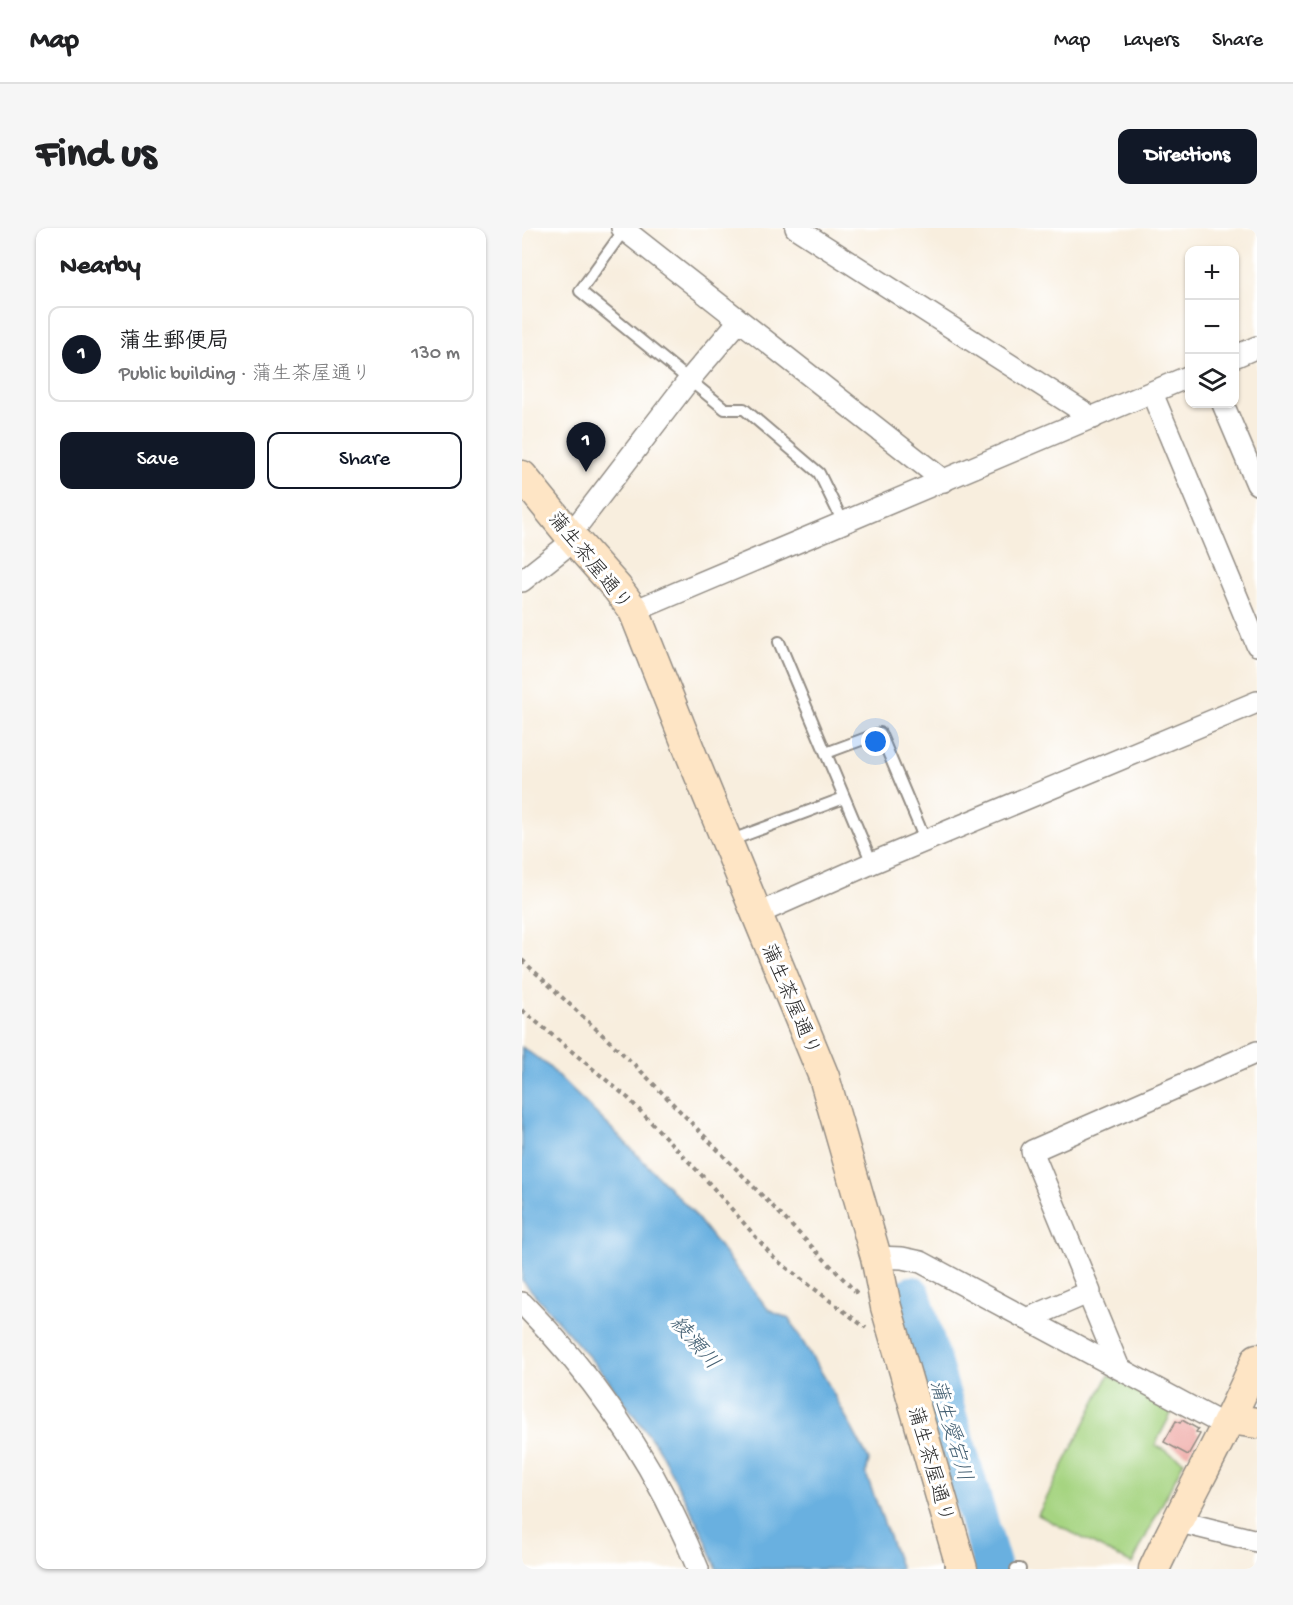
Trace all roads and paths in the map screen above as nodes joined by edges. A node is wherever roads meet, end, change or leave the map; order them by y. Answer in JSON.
{"nodes":[{"id":1,"x":796,"y":228,"type":"edge"},
{"id":2,"x":623,"y":229,"type":"edge"},
{"id":3,"x":739,"y":321,"type":"junction"},
{"id":4,"x":1257,"y":347,"type":"edge"},
{"id":5,"x":1239,"y":355,"type":"edge"},
{"id":6,"x":1185,"y":378,"type":"edge"},
{"id":7,"x":689,"y":380,"type":"junction"},
{"id":8,"x":1152,"y":393,"type":"junction"},
{"id":9,"x":1225,"y":408,"type":"edge"},
{"id":10,"x":1093,"y":418,"type":"junction"},
{"id":11,"x":522,"y":476,"type":"edge"},
{"id":12,"x":944,"y":481,"type":"junction"},
{"id":13,"x":1257,"y":484,"type":"edge"},
{"id":14,"x":843,"y":522,"type":"junction"},
{"id":15,"x":572,"y":537,"type":"junction"},
{"id":16,"x":522,"y":581,"type":"edge"},
{"id":17,"x":634,"y":610,"type":"junction"},
{"id":18,"x":779,"y":642,"type":"dead end"},
{"id":19,"x":1257,"y":645,"type":"edge"},
{"id":20,"x":1257,"y":702,"type":"edge"},
{"id":21,"x":826,"y":753,"type":"junction"},
{"id":22,"x":844,"y":798,"type":"junction"},
{"id":23,"x":727,"y":842,"type":"junction"},
{"id":24,"x":926,"y":842,"type":"junction"},
{"id":25,"x":872,"y":863,"type":"junction"},
{"id":26,"x":757,"y":914,"type":"junction"},
{"id":27,"x":522,"y":960,"type":"edge"},
{"id":28,"x":522,"y":1010,"type":"edge"},
{"id":29,"x":1257,"y":1052,"type":"edge"},
{"id":30,"x":876,"y":1257,"type":"junction"},
{"id":31,"x":1088,"y":1293,"type":"junction"},
{"id":32,"x":865,"y":1302,"type":"dead end"},
{"id":33,"x":522,"y":1304,"type":"edge"},
{"id":34,"x":1027,"y":1319,"type":"junction"},
{"id":35,"x":872,"y":1332,"type":"dead end"},
{"id":36,"x":1257,"y":1359,"type":"edge"},
{"id":37,"x":1119,"y":1368,"type":"junction"},
{"id":38,"x":1237,"y":1423,"type":"edge"},
{"id":39,"x":1176,"y":1521,"type":"junction"},
{"id":40,"x":1257,"y":1541,"type":"edge"},
{"id":41,"x":698,"y":1569,"type":"edge"},
{"id":42,"x":962,"y":1569,"type":"edge"},
{"id":43,"x":1016,"y":1569,"type":"edge"},
{"id":44,"x":1020,"y":1569,"type":"edge"},
{"id":45,"x":1154,"y":1569,"type":"edge"}],
"edges":[{"from":1,"to":10,"type":"street"},
{"from":2,"to":3,"type":"street"},
{"from":2,"to":7,"type":"lane"},
{"from":3,"to":7,"type":"street"},
{"from":3,"to":12,"type":"street"},
{"from":4,"to":5,"type":"street"},
{"from":6,"to":8,"type":"street"},
{"from":7,"to":14,"type":"lane"},
{"from":7,"to":15,"type":"street"},
{"from":8,"to":10,"type":"street"},
{"from":8,"to":19,"type":"street"},
{"from":9,"to":13,"type":"street"},
{"from":10,"to":12,"type":"street"},
{"from":11,"to":15,"type":"street","name":"蒲生茶屋通り"},
{"from":12,"to":14,"type":"street"},
{"from":14,"to":17,"type":"street"},
{"from":15,"to":16,"type":"street"},
{"from":15,"to":17,"type":"street","name":"蒲生茶屋通り"},
{"from":17,"to":23,"type":"street","name":"蒲生茶屋通り"},
{"from":18,"to":21,"type":"lane"},
{"from":20,"to":24,"type":"street"},
{"from":21,"to":22,"type":"lane"},
{"from":21,"to":24,"type":"lane"},
{"from":22,"to":23,"type":"lane"},
{"from":22,"to":25,"type":"lane"},
{"from":23,"to":26,"type":"street","name":"蒲生茶屋通り"},
{"from":24,"to":25,"type":"street"},
{"from":25,"to":26,"type":"street"},
{"from":26,"to":30,"type":"street","name":"蒲生茶屋通り"},
{"from":27,"to":32,"type":"path"},
{"from":28,"to":35,"type":"path"},
{"from":29,"to":31,"type":"street"},
{"from":30,"to":34,"type":"street"},
{"from":30,"to":42,"type":"street","name":"蒲生茶屋通り"},
{"from":31,"to":34,"type":"street"},
{"from":31,"to":37,"type":"street"},
{"from":33,"to":41,"type":"street"},
{"from":34,"to":37,"type":"street"},
{"from":36,"to":38,"type":"street"},
{"from":37,"to":38,"type":"street"},
{"from":38,"to":39,"type":"street"},
{"from":39,"to":40,"type":"street"},
{"from":39,"to":45,"type":"street"},
{"from":43,"to":44,"type":"lane"}]}
